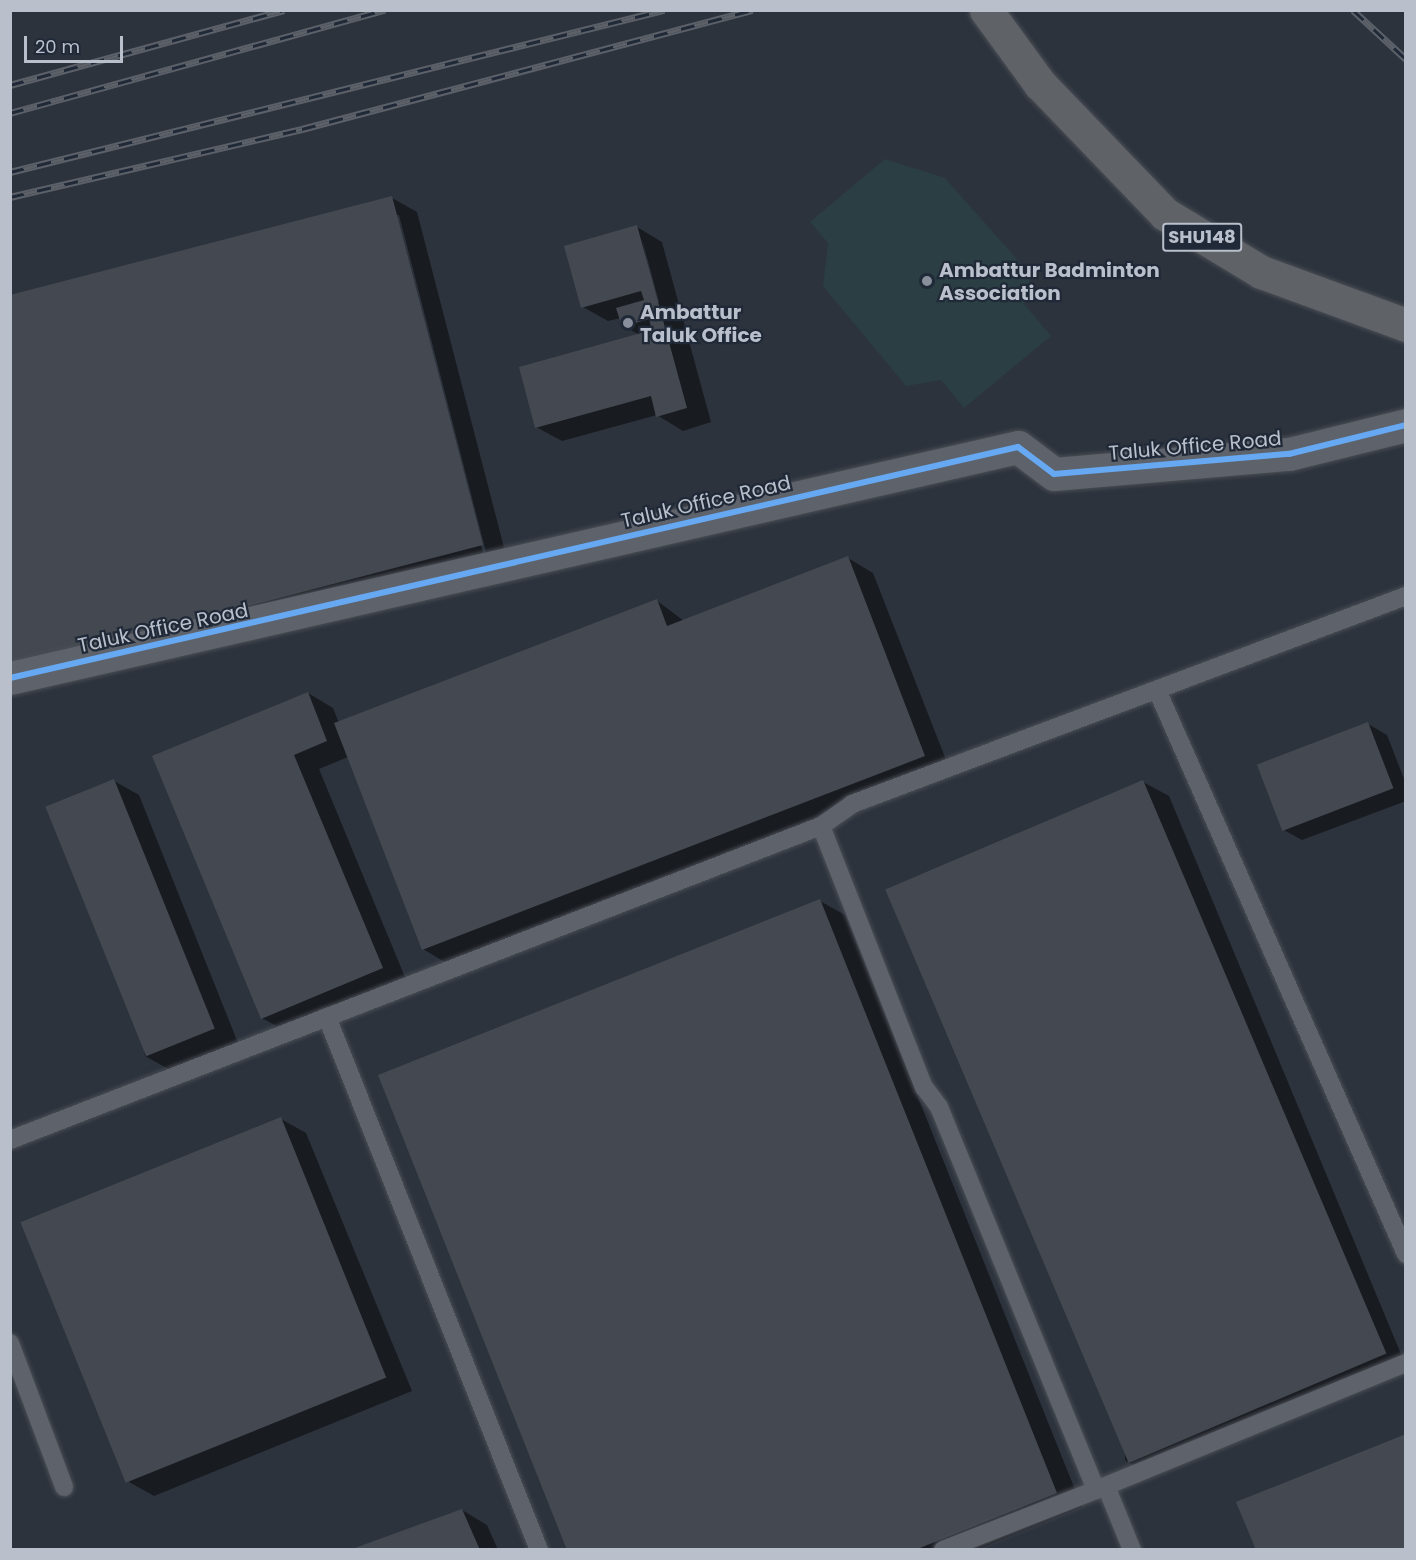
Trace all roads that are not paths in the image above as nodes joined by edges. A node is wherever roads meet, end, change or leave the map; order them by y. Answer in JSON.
{"nodes":[{"id":1,"x":986,"y":10,"type":"edge"},
{"id":2,"x":1406,"y":325,"type":"edge"},
{"id":3,"x":1406,"y":425,"type":"edge"},
{"id":4,"x":1406,"y":596,"type":"edge"},
{"id":5,"x":10,"y":678,"type":"edge"},
{"id":6,"x":1158,"y":690,"type":"junction"},
{"id":7,"x":821,"y":826,"type":"junction"},
{"id":8,"x":327,"y":1017,"type":"junction"},
{"id":9,"x":10,"y":1140,"type":"edge"},
{"id":10,"x":1406,"y":1254,"type":"edge"},
{"id":11,"x":10,"y":1343,"type":"edge"},
{"id":12,"x":1406,"y":1363,"type":"edge"},
{"id":13,"x":64,"y":1487,"type":"dead end"},
{"id":14,"x":1101,"y":1488,"type":"junction"},
{"id":15,"x":539,"y":1550,"type":"edge"},
{"id":16,"x":943,"y":1550,"type":"edge"},
{"id":17,"x":1132,"y":1550,"type":"edge"}],
"edges":[{"from":1,"to":2,"type":"highway","number":"SHU148"},
{"from":3,"to":5,"type":"street","name":"Taluk Office Road"},
{"from":4,"to":6,"type":"lane"},
{"from":6,"to":7,"type":"lane"},
{"from":6,"to":10,"type":"lane"},
{"from":7,"to":8,"type":"lane"},
{"from":7,"to":14,"type":"lane"},
{"from":8,"to":9,"type":"lane"},
{"from":8,"to":15,"type":"lane"},
{"from":11,"to":13,"type":"lane"},
{"from":12,"to":14,"type":"lane"},
{"from":14,"to":16,"type":"lane"},
{"from":14,"to":17,"type":"lane"}]}
